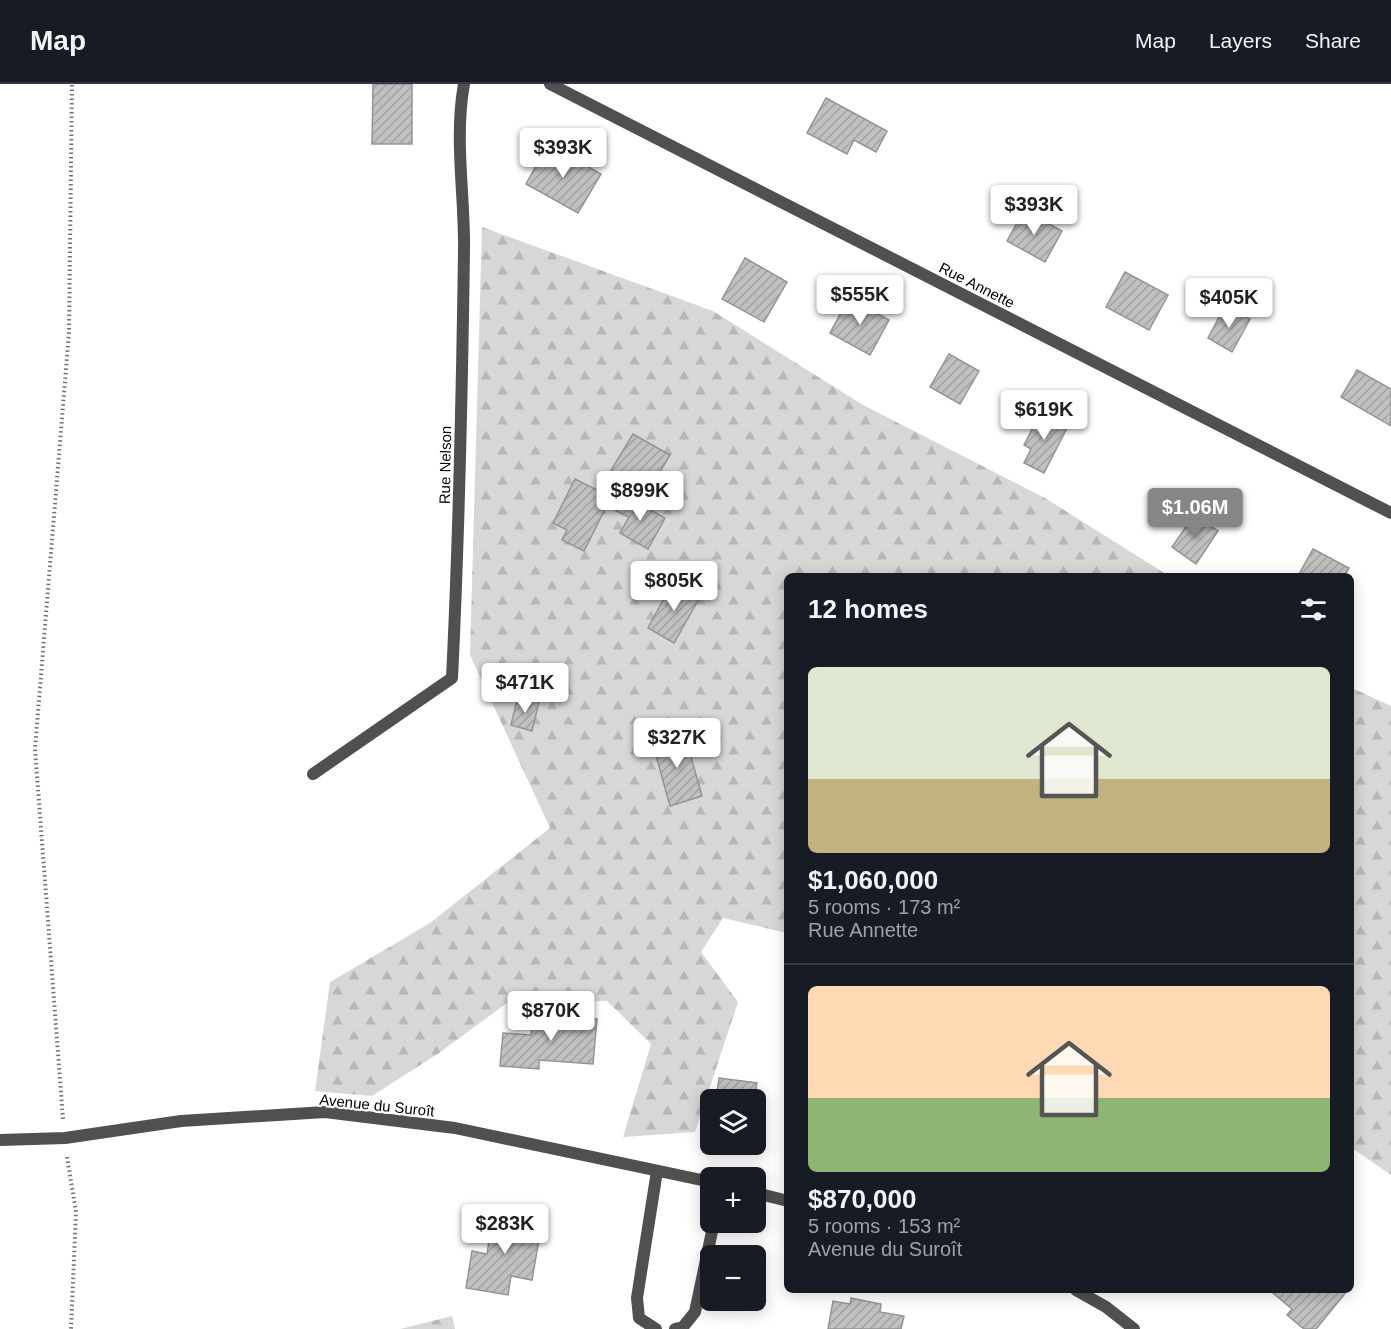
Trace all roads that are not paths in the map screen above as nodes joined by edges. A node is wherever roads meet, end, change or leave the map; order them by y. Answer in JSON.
{"nodes":[{"id":1,"x":464,"y":84,"type":"edge"},
{"id":2,"x":550,"y":84,"type":"edge"},
{"id":3,"x":1391,"y":513,"type":"edge"},
{"id":4,"x":313,"y":774,"type":"dead end"},
{"id":5,"x":0,"y":1140,"type":"edge"},
{"id":6,"x":657,"y":1171,"type":"junction"},
{"id":7,"x":700,"y":1180,"type":"edge"},
{"id":8,"x":766,"y":1196,"type":"edge"},
{"id":9,"x":784,"y":1200,"type":"edge"},
{"id":10,"x":712,"y":1233,"type":"edge"},
{"id":11,"x":1081,"y":1293,"type":"edge"},
{"id":12,"x":656,"y":1329,"type":"edge"},
{"id":13,"x":675,"y":1329,"type":"edge"},
{"id":14,"x":1134,"y":1329,"type":"edge"}],
"edges":[{"from":1,"to":4,"type":"street","name":"Rue Nelson"},
{"from":2,"to":3,"type":"street","name":"Rue Annette"},
{"from":5,"to":6,"type":"street","name":"Avenue du Suroît"},
{"from":6,"to":7,"type":"street","name":"Avenue du Suroît"},
{"from":6,"to":12,"type":"street"},
{"from":8,"to":9,"type":"street"},
{"from":10,"to":13,"type":"street"},
{"from":11,"to":14,"type":"street"}]}
